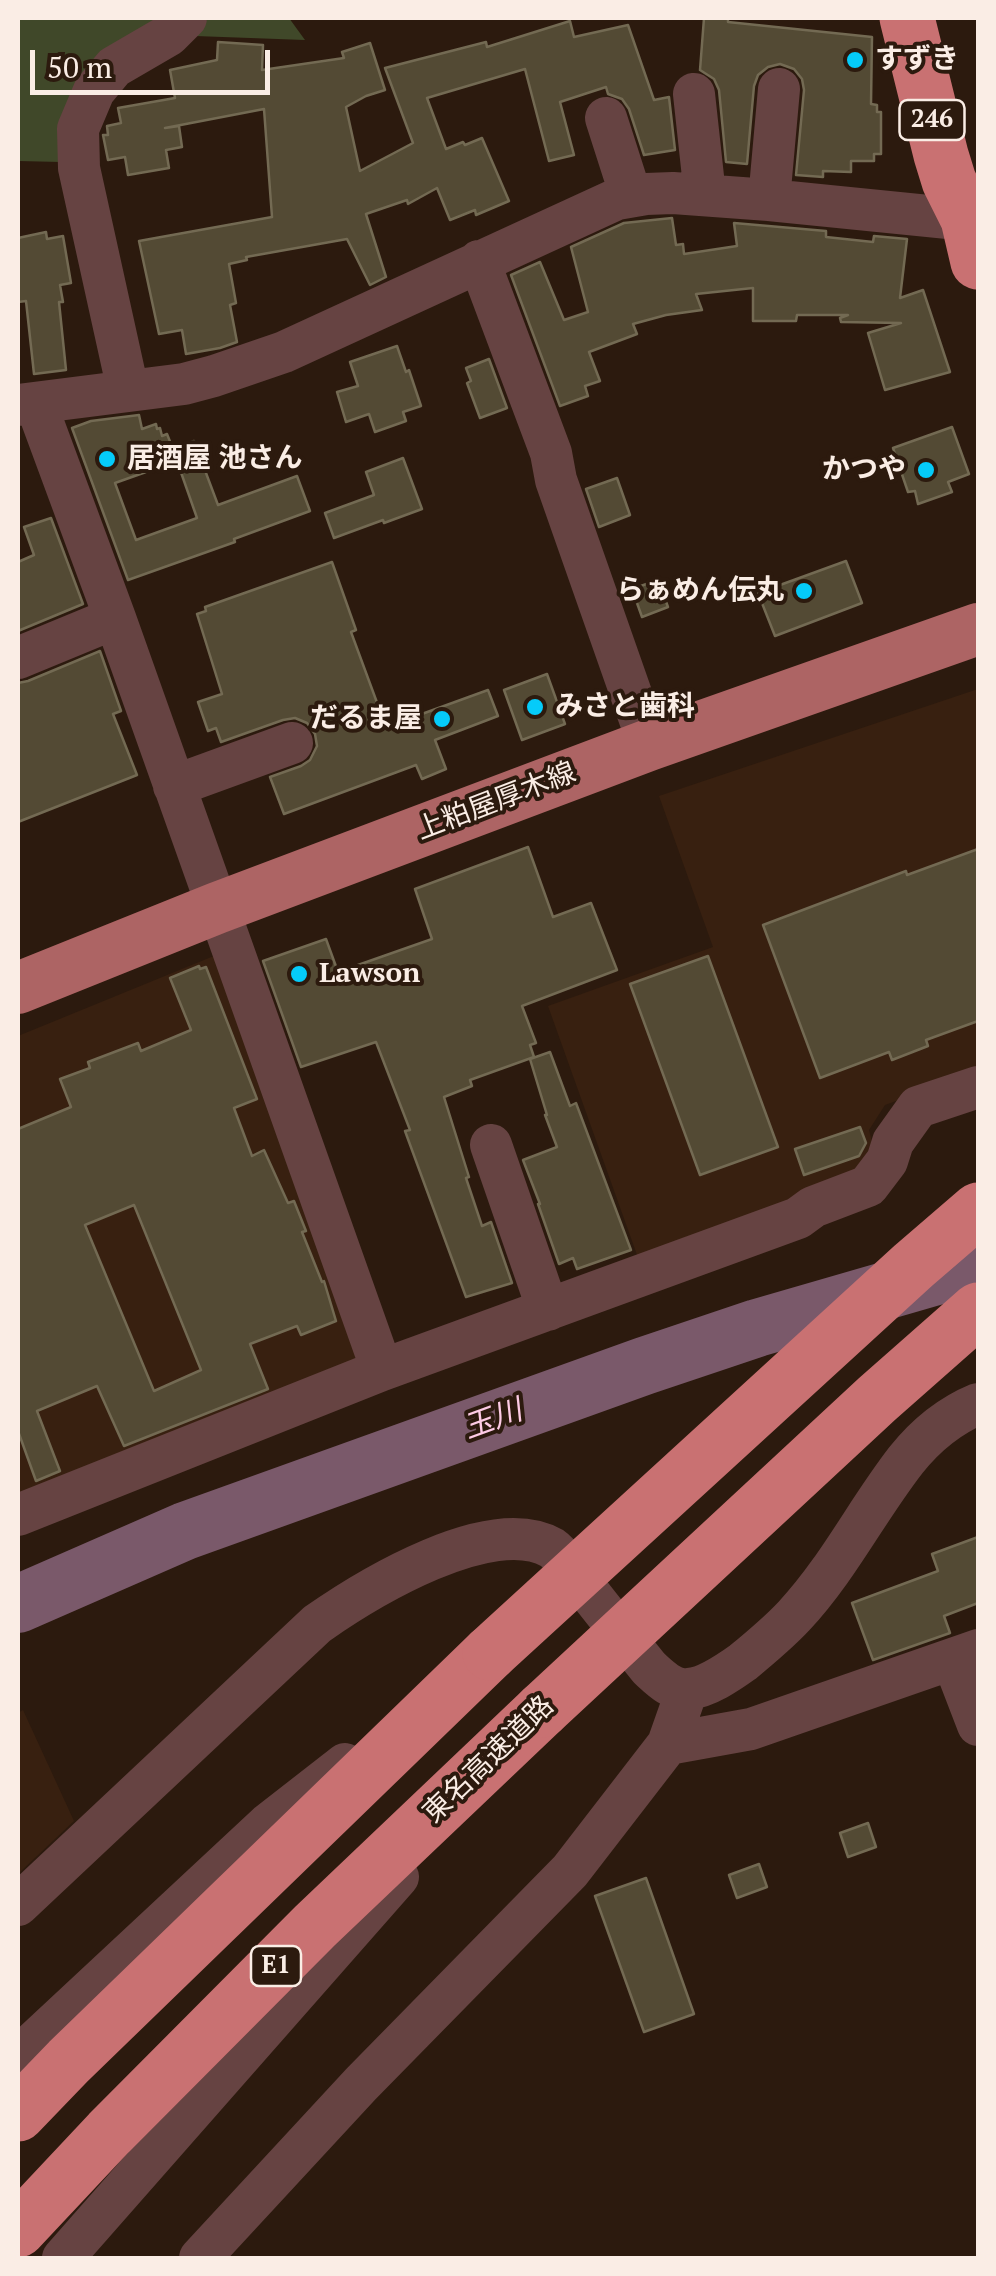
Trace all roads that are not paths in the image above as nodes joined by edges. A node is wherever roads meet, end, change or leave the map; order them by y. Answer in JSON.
{"nodes":[{"id":1,"x":186,"y":18,"type":"edge"},
{"id":2,"x":907,"y":18,"type":"edge"},
{"id":3,"x":944,"y":18,"type":"edge"},
{"id":4,"x":779,"y":90,"type":"dead end"},
{"id":5,"x":694,"y":94,"type":"dead end"},
{"id":6,"x":606,"y":118,"type":"dead end"},
{"id":7,"x":705,"y":195,"type":"junction"},
{"id":8,"x":631,"y":196,"type":"junction"},
{"id":9,"x":770,"y":200,"type":"junction"},
{"id":10,"x":975,"y":234,"type":"edge"},
{"id":11,"x":480,"y":261,"type":"junction"},
{"id":12,"x":128,"y":390,"type":"junction"},
{"id":13,"x":27,"y":404,"type":"edge"},
{"id":14,"x":115,"y":618,"type":"junction"},
{"id":15,"x":978,"y":629,"type":"edge"},
{"id":16,"x":18,"y":658,"type":"edge"},
{"id":17,"x":292,"y":742,"type":"dead end"},
{"id":18,"x":649,"y":744,"type":"junction"},
{"id":19,"x":174,"y":786,"type":"junction"},
{"id":20,"x":217,"y":908,"type":"junction"},
{"id":21,"x":18,"y":988,"type":"edge"},
{"id":22,"x":978,"y":1087,"type":"edge"},
{"id":23,"x":491,"y":1145,"type":"dead end"},
{"id":24,"x":978,"y":1210,"type":"edge"},
{"id":25,"x":548,"y":1310,"type":"junction"},
{"id":26,"x":978,"y":1310,"type":"edge"},
{"id":27,"x":382,"y":1370,"type":"junction"},
{"id":28,"x":978,"y":1404,"type":"edge"},
{"id":29,"x":18,"y":1515,"type":"edge"},
{"id":30,"x":490,"y":1653,"type":"junction"},
{"id":31,"x":966,"y":1655,"type":"edge"},
{"id":32,"x":687,"y":1690,"type":"junction"},
{"id":33,"x":542,"y":1710,"type":"junction"},
{"id":34,"x":978,"y":1725,"type":"edge"},
{"id":35,"x":668,"y":1744,"type":"junction"},
{"id":36,"x":18,"y":1905,"type":"edge"},
{"id":37,"x":18,"y":2056,"type":"edge"},
{"id":38,"x":18,"y":2114,"type":"edge"},
{"id":39,"x":18,"y":2230,"type":"edge"},
{"id":40,"x":63,"y":2258,"type":"edge"},
{"id":41,"x":200,"y":2258,"type":"edge"}],
"edges":[{"from":1,"to":12,"type":"street"},
{"from":2,"to":10,"type":"highway","number":"246"},
{"from":3,"to":10,"type":"highway","number":"246"},
{"from":4,"to":9,"type":"street"},
{"from":5,"to":7,"type":"street"},
{"from":6,"to":8,"type":"street"},
{"from":7,"to":8,"type":"street"},
{"from":7,"to":9,"type":"street"},
{"from":8,"to":11,"type":"street"},
{"from":9,"to":10,"type":"street"},
{"from":11,"to":12,"type":"street"},
{"from":11,"to":18,"type":"street"},
{"from":12,"to":13,"type":"street"},
{"from":13,"to":14,"type":"street"},
{"from":14,"to":16,"type":"street"},
{"from":14,"to":19,"type":"street"},
{"from":15,"to":18,"type":"main road","name":"上粕屋厚木線"},
{"from":17,"to":19,"type":"street"},
{"from":18,"to":20,"type":"main road","name":"上粕屋厚木線"},
{"from":19,"to":20,"type":"street"},
{"from":20,"to":21,"type":"main road","name":"上粕屋厚木線"},
{"from":20,"to":27,"type":"street"},
{"from":22,"to":25,"type":"street"},
{"from":23,"to":25,"type":"street"},
{"from":24,"to":30,"type":"highway","bridge":true},
{"from":25,"to":27,"type":"street"},
{"from":26,"to":33,"type":"highway","name":"東名高速道路","number":"E1","bridge":true},
{"from":27,"to":29,"type":"street"},
{"from":28,"to":32,"type":"street"},
{"from":30,"to":37,"type":"street"},
{"from":30,"to":38,"type":"highway"},
{"from":31,"to":34,"type":"street"},
{"from":31,"to":35,"type":"street"},
{"from":32,"to":35,"type":"street"},
{"from":32,"to":36,"type":"street"},
{"from":33,"to":39,"type":"highway","name":"東名高速道路","number":"E1"},
{"from":33,"to":40,"type":"street"},
{"from":35,"to":41,"type":"street"}]}
